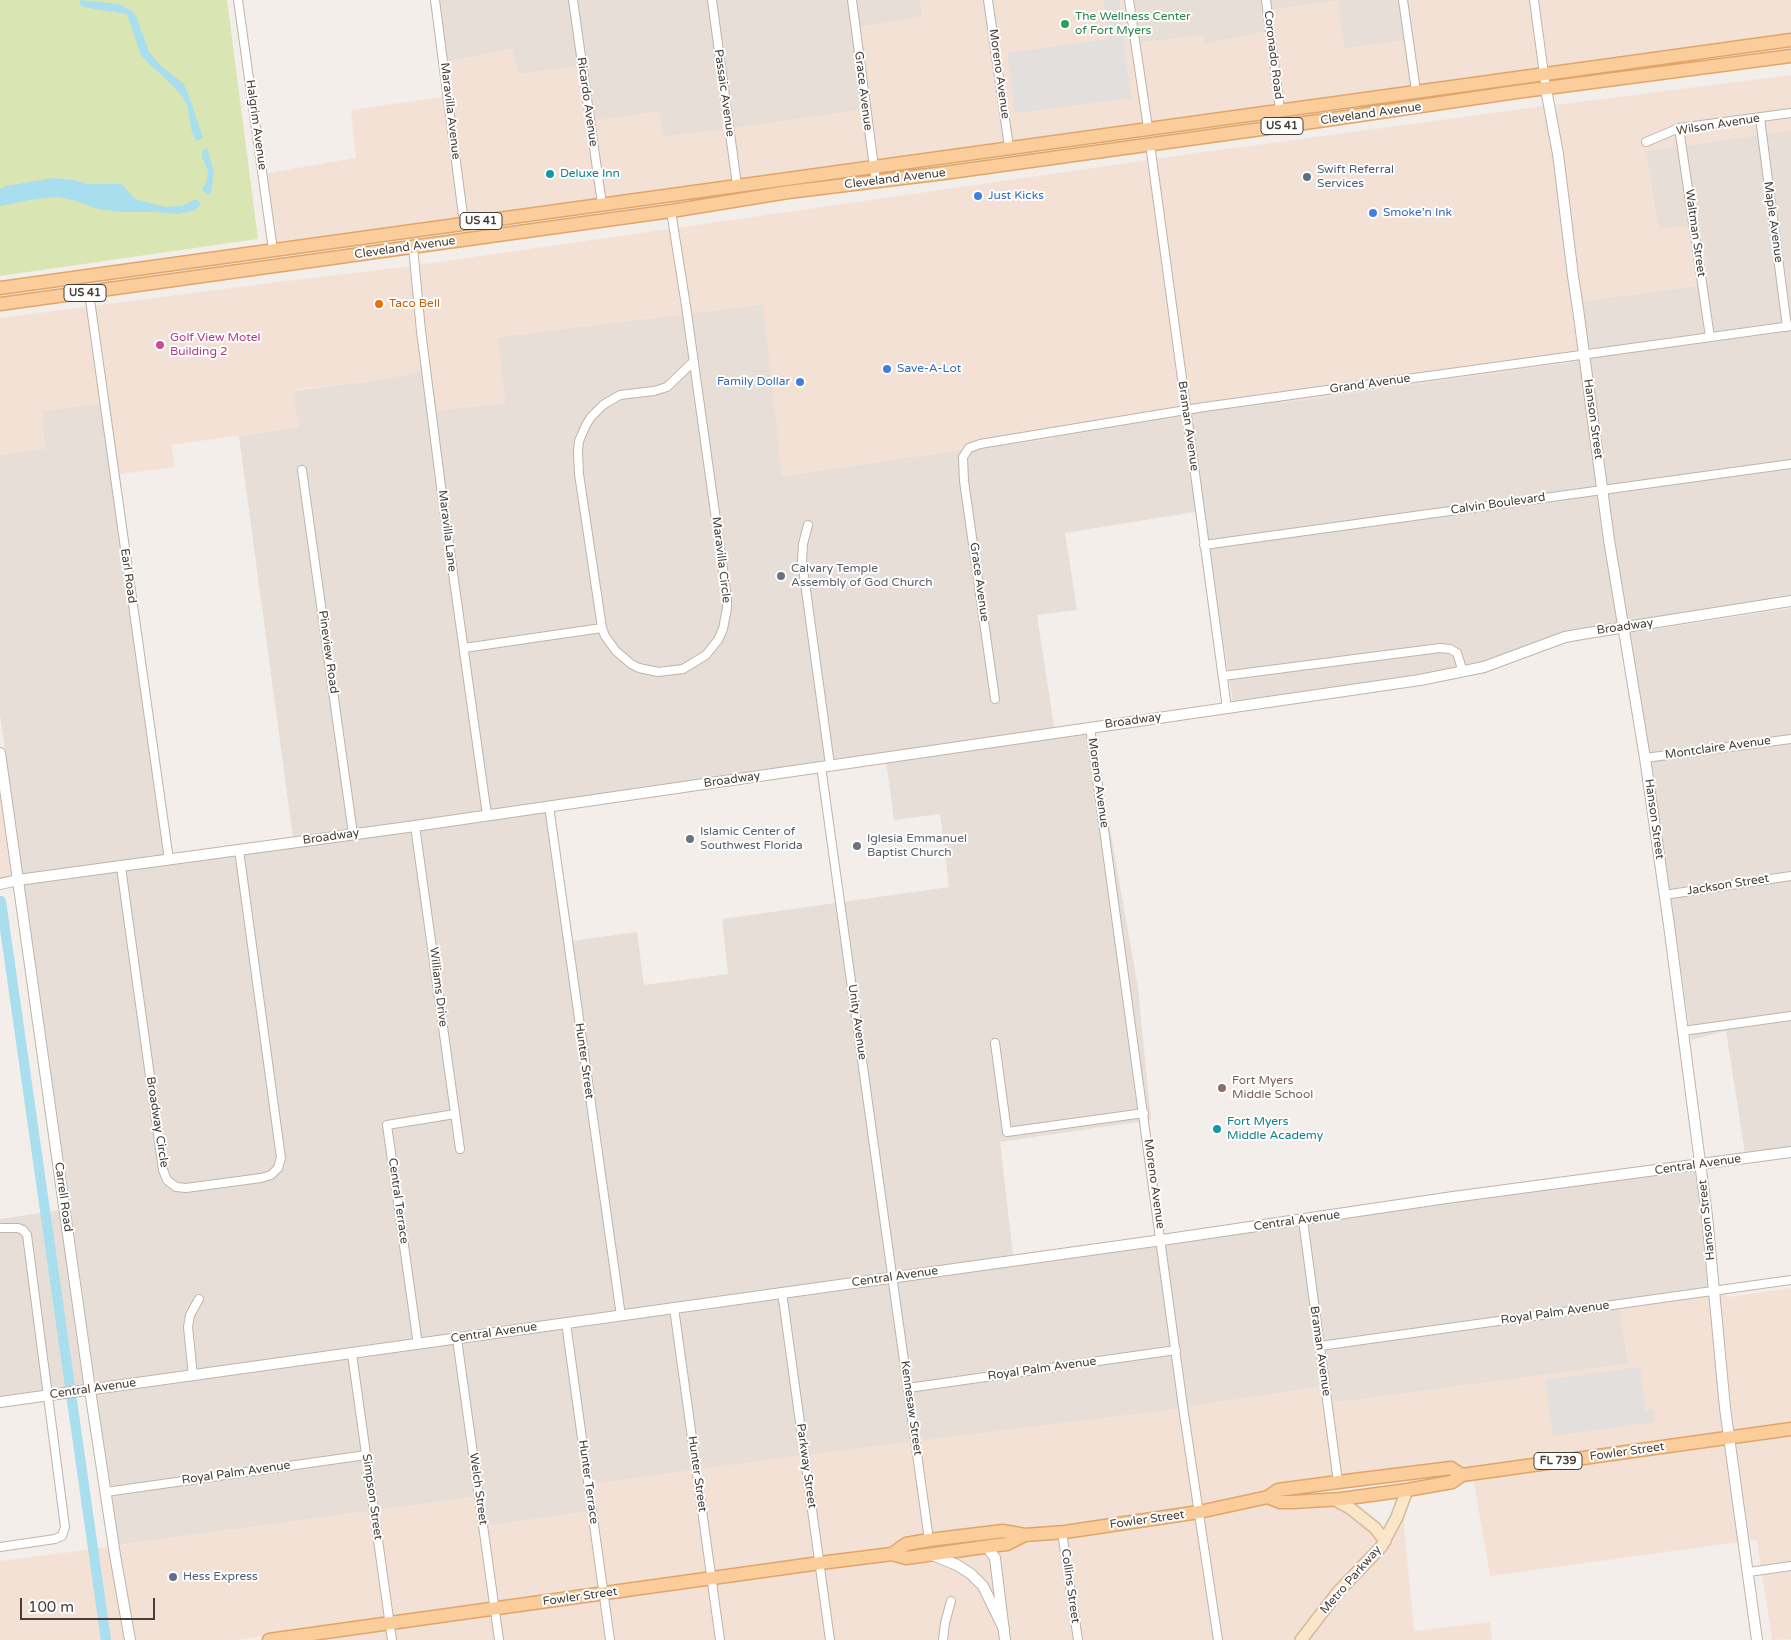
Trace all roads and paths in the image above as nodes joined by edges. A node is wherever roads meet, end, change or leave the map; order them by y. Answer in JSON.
{"nodes":[{"id":1,"x":238,"y":0,"type":"edge"},
{"id":2,"x":435,"y":0,"type":"edge"},
{"id":3,"x":573,"y":0,"type":"edge"},
{"id":4,"x":712,"y":0,"type":"edge"},
{"id":5,"x":852,"y":0,"type":"edge"},
{"id":6,"x":988,"y":0,"type":"edge"},
{"id":7,"x":1130,"y":0,"type":"edge"},
{"id":8,"x":1266,"y":0,"type":"edge"},
{"id":9,"x":1403,"y":0,"type":"edge"},
{"id":10,"x":1534,"y":0,"type":"edge"},
{"id":11,"x":1791,"y":40,"type":"edge"},
{"id":12,"x":1791,"y":56,"type":"edge"},
{"id":13,"x":1544,"y":73,"type":"junction"},
{"id":14,"x":1546,"y":89,"type":"junction"},
{"id":15,"x":1416,"y":91,"type":"junction"},
{"id":16,"x":1280,"y":110,"type":"junction"},
{"id":17,"x":1791,"y":113,"type":"edge"},
{"id":18,"x":1760,"y":118,"type":"junction"},
{"id":19,"x":1184,"y":123,"type":"junction"},
{"id":20,"x":1148,"y":128,"type":"junction"},
{"id":21,"x":1679,"y":128,"type":"junction"},
{"id":22,"x":1646,"y":142,"type":"dead end"},
{"id":23,"x":1150,"y":144,"type":"junction"},
{"id":24,"x":1009,"y":147,"type":"junction"},
{"id":25,"x":1113,"y":149,"type":"junction"},
{"id":26,"x":874,"y":166,"type":"junction"},
{"id":27,"x":876,"y":182,"type":"junction"},
{"id":28,"x":737,"y":185,"type":"junction"},
{"id":29,"x":602,"y":204,"type":"junction"},
{"id":30,"x":671,"y":211,"type":"junction"},
{"id":31,"x":464,"y":223,"type":"junction"},
{"id":32,"x":449,"y":225,"type":"junction"},
{"id":33,"x":413,"y":247,"type":"junction"},
{"id":34,"x":274,"y":250,"type":"junction"},
{"id":35,"x":236,"y":271,"type":"junction"},
{"id":36,"x":0,"y":288,"type":"edge"},
{"id":37,"x":89,"y":292,"type":"junction"},
{"id":38,"x":0,"y":304,"type":"edge"},
{"id":39,"x":1789,"y":326,"type":"edge"},
{"id":40,"x":1710,"y":337,"type":"junction"},
{"id":41,"x":1584,"y":354,"type":"junction"},
{"id":42,"x":693,"y":362,"type":"junction"},
{"id":43,"x":1186,"y":410,"type":"junction"},
{"id":44,"x":1791,"y":464,"type":"edge"},
{"id":45,"x":963,"y":465,"type":"joint"},
{"id":46,"x":302,"y":470,"type":"dead end"},
{"id":47,"x":1603,"y":490,"type":"junction"},
{"id":48,"x":808,"y":525,"type":"dead end"},
{"id":49,"x":1204,"y":545,"type":"junction"},
{"id":50,"x":1791,"y":601,"type":"edge"},
{"id":51,"x":602,"y":628,"type":"junction"},
{"id":52,"x":1623,"y":628,"type":"junction"},
{"id":53,"x":464,"y":648,"type":"junction"},
{"id":54,"x":1463,"y":672,"type":"junction"},
{"id":55,"x":1223,"y":676,"type":"junction"},
{"id":56,"x":995,"y":699,"type":"dead end"},
{"id":57,"x":1227,"y":708,"type":"junction"},
{"id":58,"x":1090,"y":728,"type":"junction"},
{"id":59,"x":1791,"y":738,"type":"edge"},
{"id":60,"x":0,"y":752,"type":"edge"},
{"id":61,"x":1645,"y":758,"type":"junction"},
{"id":62,"x":825,"y":765,"type":"junction"},
{"id":63,"x":549,"y":806,"type":"junction"},
{"id":64,"x":487,"y":815,"type":"junction"},
{"id":65,"x":415,"y":826,"type":"junction"},
{"id":66,"x":352,"y":834,"type":"junction"},
{"id":67,"x":239,"y":850,"type":"junction"},
{"id":68,"x":169,"y":860,"type":"junction"},
{"id":69,"x":121,"y":867,"type":"junction"},
{"id":70,"x":1791,"y":876,"type":"edge"},
{"id":71,"x":18,"y":880,"type":"junction"},
{"id":72,"x":0,"y":884,"type":"edge"},
{"id":73,"x":1664,"y":894,"type":"junction"},
{"id":74,"x":1791,"y":1016,"type":"edge"},
{"id":75,"x":1683,"y":1031,"type":"junction"},
{"id":76,"x":995,"y":1043,"type":"dead end"},
{"id":77,"x":1144,"y":1112,"type":"junction"},
{"id":78,"x":455,"y":1114,"type":"junction"},
{"id":79,"x":460,"y":1149,"type":"dead end"},
{"id":80,"x":1791,"y":1152,"type":"edge"},
{"id":81,"x":1701,"y":1165,"type":"junction"},
{"id":82,"x":1303,"y":1220,"type":"junction"},
{"id":83,"x":0,"y":1228,"type":"edge"},
{"id":84,"x":1162,"y":1240,"type":"junction"},
{"id":85,"x":893,"y":1277,"type":"junction"},
{"id":86,"x":1791,"y":1280,"type":"edge"},
{"id":87,"x":1714,"y":1291,"type":"junction"},
{"id":88,"x":782,"y":1292,"type":"junction"},
{"id":89,"x":199,"y":1299,"type":"dead end"},
{"id":90,"x":674,"y":1308,"type":"junction"},
{"id":91,"x":621,"y":1316,"type":"junction"},
{"id":92,"x":566,"y":1323,"type":"junction"},
{"id":93,"x":457,"y":1339,"type":"junction"},
{"id":94,"x":418,"y":1345,"type":"junction"},
{"id":95,"x":1320,"y":1346,"type":"junction"},
{"id":96,"x":1176,"y":1350,"type":"junction"},
{"id":97,"x":352,"y":1354,"type":"junction"},
{"id":98,"x":192,"y":1376,"type":"junction"},
{"id":99,"x":908,"y":1388,"type":"junction"},
{"id":100,"x":86,"y":1390,"type":"junction"},
{"id":101,"x":47,"y":1396,"type":"junction"},
{"id":102,"x":0,"y":1402,"type":"edge"},
{"id":103,"x":1791,"y":1429,"type":"edge"},
{"id":104,"x":1729,"y":1438,"type":"junction"},
{"id":105,"x":366,"y":1455,"type":"junction"},
{"id":106,"x":1428,"y":1471,"type":"junction"},
{"id":107,"x":1462,"y":1475,"type":"junction"},
{"id":108,"x":1338,"y":1482,"type":"junction"},
{"id":109,"x":1407,"y":1490,"type":"junction"},
{"id":110,"x":106,"y":1492,"type":"junction"},
{"id":111,"x":1268,"y":1497,"type":"junction"},
{"id":112,"x":1335,"y":1500,"type":"junction"},
{"id":113,"x":1280,"y":1502,"type":"junction"},
{"id":114,"x":1199,"y":1512,"type":"junction"},
{"id":115,"x":1062,"y":1532,"type":"junction"},
{"id":116,"x":981,"y":1533,"type":"junction"},
{"id":117,"x":1025,"y":1536,"type":"junction"},
{"id":118,"x":929,"y":1540,"type":"junction"},
{"id":119,"x":1385,"y":1541,"type":"junction"},
{"id":120,"x":0,"y":1547,"type":"edge"},
{"id":121,"x":987,"y":1547,"type":"junction"},
{"id":122,"x":892,"y":1554,"type":"junction"},
{"id":123,"x":930,"y":1554,"type":"junction"},
{"id":124,"x":820,"y":1563,"type":"junction"},
{"id":125,"x":1791,"y":1566,"type":"edge"},
{"id":126,"x":1749,"y":1572,"type":"junction"},
{"id":127,"x":712,"y":1578,"type":"junction"},
{"id":128,"x":604,"y":1594,"type":"junction"},
{"id":129,"x":951,"y":1601,"type":"dead end"},
{"id":130,"x":495,"y":1608,"type":"junction"},
{"id":131,"x":390,"y":1623,"type":"junction"},
{"id":132,"x":1004,"y":1635,"type":"edge"},
{"id":133,"x":130,"y":1640,"type":"edge"},
{"id":134,"x":269,"y":1640,"type":"edge"},
{"id":135,"x":392,"y":1640,"type":"edge"},
{"id":136,"x":499,"y":1640,"type":"edge"},
{"id":137,"x":610,"y":1640,"type":"edge"},
{"id":138,"x":720,"y":1640,"type":"edge"},
{"id":139,"x":830,"y":1640,"type":"edge"},
{"id":140,"x":943,"y":1640,"type":"edge"},
{"id":141,"x":1078,"y":1640,"type":"edge"},
{"id":142,"x":1218,"y":1640,"type":"edge"},
{"id":143,"x":1301,"y":1640,"type":"edge"},
{"id":144,"x":1757,"y":1640,"type":"edge"}],
"edges":[{"from":1,"to":34,"type":"street","name":"Halgrim Avenue"},
{"from":2,"to":31,"type":"street","name":"Maravilla Avenue"},
{"from":3,"to":29,"type":"street","name":"Ricardo Avenue"},
{"from":4,"to":28,"type":"street","name":"Passaic Avenue"},
{"from":5,"to":26,"type":"street","name":"Grace Avenue"},
{"from":6,"to":24,"type":"street","name":"Moreno Avenue"},
{"from":7,"to":20,"type":"street"},
{"from":8,"to":16,"type":"street","name":"Coronado Road"},
{"from":9,"to":15,"type":"street"},
{"from":10,"to":13,"type":"street","name":"Hanson Street"},
{"from":11,"to":13,"type":"main road","name":"Cleveland Avenue","number":"US 41"},
{"from":12,"to":14,"type":"main road","name":"Cleveland Avenue","number":"US 41"},
{"from":13,"to":14,"type":"street","name":"Hanson Street"},
{"from":13,"to":15,"type":"main road","name":"Cleveland Avenue","number":"US 41"},
{"from":14,"to":23,"type":"main road","name":"Cleveland Avenue","number":"US 41"},
{"from":14,"to":41,"type":"street","name":"Hanson Street"},
{"from":15,"to":16,"type":"main road","name":"Cleveland Avenue","number":"US 41"},
{"from":16,"to":19,"type":"main road","name":"Cleveland Avenue","number":"US 41"},
{"from":17,"to":18,"type":"street","name":"Wilson Avenue"},
{"from":18,"to":21,"type":"street","name":"Wilson Avenue"},
{"from":18,"to":39,"type":"street","name":"Maple Avenue"},
{"from":19,"to":20,"type":"main road","name":"Cleveland Avenue","number":"US 41"},
{"from":19,"to":23,"type":"main road"},
{"from":20,"to":24,"type":"main road","name":"Cleveland Avenue","number":"US 41"},
{"from":20,"to":25,"type":"main road"},
{"from":21,"to":22,"type":"street","name":"Wilson Avenue"},
{"from":21,"to":40,"type":"street","name":"Waltman Street"},
{"from":23,"to":25,"type":"main road","name":"Cleveland Avenue","number":"US 41"},
{"from":23,"to":43,"type":"street","name":"Braman Avenue"},
{"from":24,"to":26,"type":"main road","name":"Cleveland Avenue","number":"US 41"},
{"from":25,"to":27,"type":"main road","name":"Cleveland Avenue","number":"US 41"},
{"from":26,"to":27,"type":"street","name":"Grace Avenue"},
{"from":26,"to":28,"type":"main road","name":"Cleveland Avenue","number":"US 41"},
{"from":27,"to":30,"type":"main road","name":"Cleveland Avenue","number":"US 41"},
{"from":28,"to":29,"type":"main road","name":"Cleveland Avenue","number":"US 41"},
{"from":29,"to":31,"type":"main road","name":"Cleveland Avenue","number":"US 41"},
{"from":30,"to":33,"type":"main road","name":"Cleveland Avenue","number":"US 41"},
{"from":30,"to":42,"type":"street","name":"Maravilla Circle"},
{"from":31,"to":32,"type":"main road","name":"Cleveland Avenue","number":"US 41"},
{"from":32,"to":33,"type":"main road"},
{"from":32,"to":34,"type":"main road","name":"Cleveland Avenue","number":"US 41"},
{"from":33,"to":35,"type":"main road","name":"Cleveland Avenue","number":"US 41"},
{"from":33,"to":53,"type":"street","name":"Maravilla Lane"},
{"from":34,"to":35,"type":"main road"},
{"from":34,"to":36,"type":"main road","name":"Cleveland Avenue","number":"US 41"},
{"from":35,"to":37,"type":"main road","name":"Cleveland Avenue","number":"US 41"},
{"from":37,"to":38,"type":"main road","name":"Cleveland Avenue","number":"US 41"},
{"from":37,"to":68,"type":"street","name":"Earl Road"},
{"from":39,"to":40,"type":"street","name":"Grand Avenue"},
{"from":40,"to":41,"type":"street","name":"Grand Avenue"},
{"from":41,"to":43,"type":"street","name":"Grand Avenue"},
{"from":41,"to":47,"type":"street","name":"Hanson Street"},
{"from":42,"to":51,"type":"street","name":"Maravilla Circle"},
{"from":42,"to":51,"type":"street","name":"Maravilla Circle"},
{"from":43,"to":45,"type":"street","name":"Grand Avenue"},
{"from":43,"to":49,"type":"street","name":"Braman Avenue"},
{"from":44,"to":47,"type":"street","name":"Calvin Boulevard"},
{"from":45,"to":56,"type":"street","name":"Grace Avenue"},
{"from":46,"to":66,"type":"street","name":"Pineview Road"},
{"from":47,"to":49,"type":"street","name":"Calvin Boulevard"},
{"from":47,"to":52,"type":"street","name":"Hanson Street"},
{"from":48,"to":62,"type":"street","name":"Unity Avenue"},
{"from":49,"to":55,"type":"street","name":"Braman Avenue"},
{"from":50,"to":52,"type":"street","name":"Broadway"},
{"from":51,"to":53,"type":"street"},
{"from":52,"to":54,"type":"street","name":"Broadway"},
{"from":52,"to":61,"type":"street","name":"Hanson Street"},
{"from":53,"to":64,"type":"street","name":"Maravilla Lane"},
{"from":54,"to":55,"type":"street"},
{"from":54,"to":57,"type":"street","name":"Broadway"},
{"from":55,"to":57,"type":"street","name":"Braman Avenue"},
{"from":57,"to":58,"type":"street","name":"Broadway"},
{"from":58,"to":62,"type":"street","name":"Broadway"},
{"from":58,"to":77,"type":"street","name":"Moreno Avenue"},
{"from":59,"to":61,"type":"street","name":"Montclaire Avenue"},
{"from":60,"to":71,"type":"street","name":"Carrell Road"},
{"from":61,"to":73,"type":"street","name":"Hanson Street"},
{"from":62,"to":63,"type":"street","name":"Broadway"},
{"from":62,"to":85,"type":"street","name":"Unity Avenue"},
{"from":63,"to":64,"type":"street","name":"Broadway"},
{"from":63,"to":91,"type":"street","name":"Hunter Street"},
{"from":64,"to":65,"type":"street","name":"Broadway"},
{"from":65,"to":66,"type":"street","name":"Broadway"},
{"from":65,"to":78,"type":"street","name":"Williams Drive"},
{"from":66,"to":67,"type":"street","name":"Broadway"},
{"from":67,"to":68,"type":"street","name":"Broadway"},
{"from":67,"to":69,"type":"street","name":"Broadway Circle"},
{"from":68,"to":69,"type":"street","name":"Broadway"},
{"from":69,"to":71,"type":"street","name":"Broadway"},
{"from":70,"to":73,"type":"street","name":"Jackson Street"},
{"from":71,"to":72,"type":"street","name":"Broadway"},
{"from":71,"to":100,"type":"street","name":"Carrell Road"},
{"from":73,"to":75,"type":"street","name":"Hanson Street"},
{"from":74,"to":75,"type":"street"},
{"from":75,"to":81,"type":"street","name":"Hanson Street"},
{"from":76,"to":77,"type":"street"},
{"from":77,"to":84,"type":"street","name":"Moreno Avenue"},
{"from":78,"to":79,"type":"street","name":"Williams Drive"},
{"from":78,"to":94,"type":"street","name":"Central Terrace"},
{"from":80,"to":81,"type":"street","name":"Central Avenue"},
{"from":81,"to":82,"type":"street","name":"Central Avenue"},
{"from":81,"to":87,"type":"street","name":"Hanson Street"},
{"from":82,"to":84,"type":"street","name":"Central Avenue"},
{"from":82,"to":95,"type":"street","name":"Braman Avenue"},
{"from":83,"to":101,"type":"street"},
{"from":84,"to":85,"type":"street","name":"Central Avenue"},
{"from":84,"to":96,"type":"street","name":"Moreno Avenue"},
{"from":85,"to":88,"type":"street","name":"Central Avenue"},
{"from":85,"to":99,"type":"street","name":"Kennesaw Street"},
{"from":86,"to":87,"type":"street","name":"Royal Palm Avenue"},
{"from":87,"to":95,"type":"street","name":"Royal Palm Avenue"},
{"from":87,"to":104,"type":"street","name":"Hanson Street"},
{"from":88,"to":90,"type":"street","name":"Central Avenue"},
{"from":88,"to":124,"type":"street","name":"Parkway Street"},
{"from":89,"to":98,"type":"street"},
{"from":90,"to":91,"type":"street","name":"Central Avenue"},
{"from":90,"to":127,"type":"street","name":"Hunter Street"},
{"from":91,"to":92,"type":"street","name":"Central Avenue"},
{"from":92,"to":93,"type":"street","name":"Central Avenue"},
{"from":92,"to":128,"type":"street","name":"Hunter Terrace"},
{"from":93,"to":94,"type":"street","name":"Central Avenue"},
{"from":93,"to":130,"type":"street","name":"Welch Street"},
{"from":94,"to":97,"type":"street","name":"Central Avenue"},
{"from":95,"to":108,"type":"street","name":"Braman Avenue"},
{"from":96,"to":99,"type":"street","name":"Royal Palm Avenue"},
{"from":96,"to":114,"type":"street","name":"Moreno Avenue"},
{"from":97,"to":98,"type":"street","name":"Central Avenue"},
{"from":97,"to":105,"type":"street","name":"Simpson Street"},
{"from":98,"to":100,"type":"street","name":"Central Avenue"},
{"from":99,"to":118,"type":"street","name":"Kennesaw Street"},
{"from":100,"to":101,"type":"street","name":"Central Avenue"},
{"from":100,"to":110,"type":"street","name":"Carrell Road"},
{"from":101,"to":102,"type":"street","name":"Central Avenue"},
{"from":101,"to":120,"type":"street"},
{"from":103,"to":104,"type":"main road","name":"Fowler Street","number":"FL 739"},
{"from":104,"to":107,"type":"main road","name":"Fowler Street","number":"FL 739"},
{"from":104,"to":126,"type":"street","name":"Hanson Street"},
{"from":105,"to":110,"type":"street","name":"Royal Palm Avenue"},
{"from":105,"to":131,"type":"street","name":"Simpson Street"},
{"from":106,"to":107,"type":"main road","name":"Fowler Street","number":"FL 739"},
{"from":106,"to":108,"type":"main road","name":"Fowler Street"},
{"from":106,"to":109,"type":"main road"},
{"from":107,"to":109,"type":"main road","name":"Fowler Street"},
{"from":108,"to":111,"type":"main road","name":"Fowler Street"},
{"from":108,"to":113,"type":"main road"},
{"from":109,"to":112,"type":"main road","name":"Fowler Street"},
{"from":109,"to":119,"type":"main road","name":"Metro Parkway"},
{"from":110,"to":133,"type":"street","name":"Carrell Road"},
{"from":111,"to":113,"type":"main road","name":"Fowler Street"},
{"from":111,"to":114,"type":"main road","name":"Fowler Street"},
{"from":112,"to":113,"type":"main road","name":"Fowler Street"},
{"from":112,"to":119,"type":"main road"},
{"from":114,"to":115,"type":"main road","name":"Fowler Street"},
{"from":114,"to":142,"type":"street","name":"Moreno Avenue"},
{"from":115,"to":117,"type":"main road","name":"Fowler Street"},
{"from":115,"to":141,"type":"street","name":"Collins Street"},
{"from":116,"to":117,"type":"main road","name":"Fowler Street"},
{"from":116,"to":118,"type":"main road","name":"Fowler Street"},
{"from":116,"to":121,"type":"main road"},
{"from":117,"to":121,"type":"main road","name":"Fowler Street"},
{"from":118,"to":122,"type":"main road","name":"Fowler Street"},
{"from":119,"to":143,"type":"main road","name":"Metro Parkway"},
{"from":121,"to":123,"type":"main road","name":"Fowler Street"},
{"from":121,"to":132,"type":"street"},
{"from":122,"to":123,"type":"main road","name":"Fowler Street"},
{"from":122,"to":124,"type":"main road","name":"Fowler Street"},
{"from":123,"to":132,"type":"street"},
{"from":124,"to":127,"type":"main road","name":"Fowler Street"},
{"from":124,"to":139,"type":"street","name":"Parkway Street"},
{"from":125,"to":126,"type":"street"},
{"from":126,"to":144,"type":"street","name":"Hanson Street"},
{"from":127,"to":128,"type":"main road","name":"Fowler Street"},
{"from":127,"to":138,"type":"street","name":"Hunter Street"},
{"from":128,"to":130,"type":"main road","name":"Fowler Street"},
{"from":128,"to":137,"type":"street","name":"Hunter Terrace"},
{"from":129,"to":140,"type":"street"},
{"from":130,"to":131,"type":"main road","name":"Fowler Street"},
{"from":130,"to":136,"type":"street","name":"Welch Street"},
{"from":131,"to":134,"type":"main road","name":"Fowler Street"},
{"from":131,"to":135,"type":"street","name":"Simpson Street"}]}
